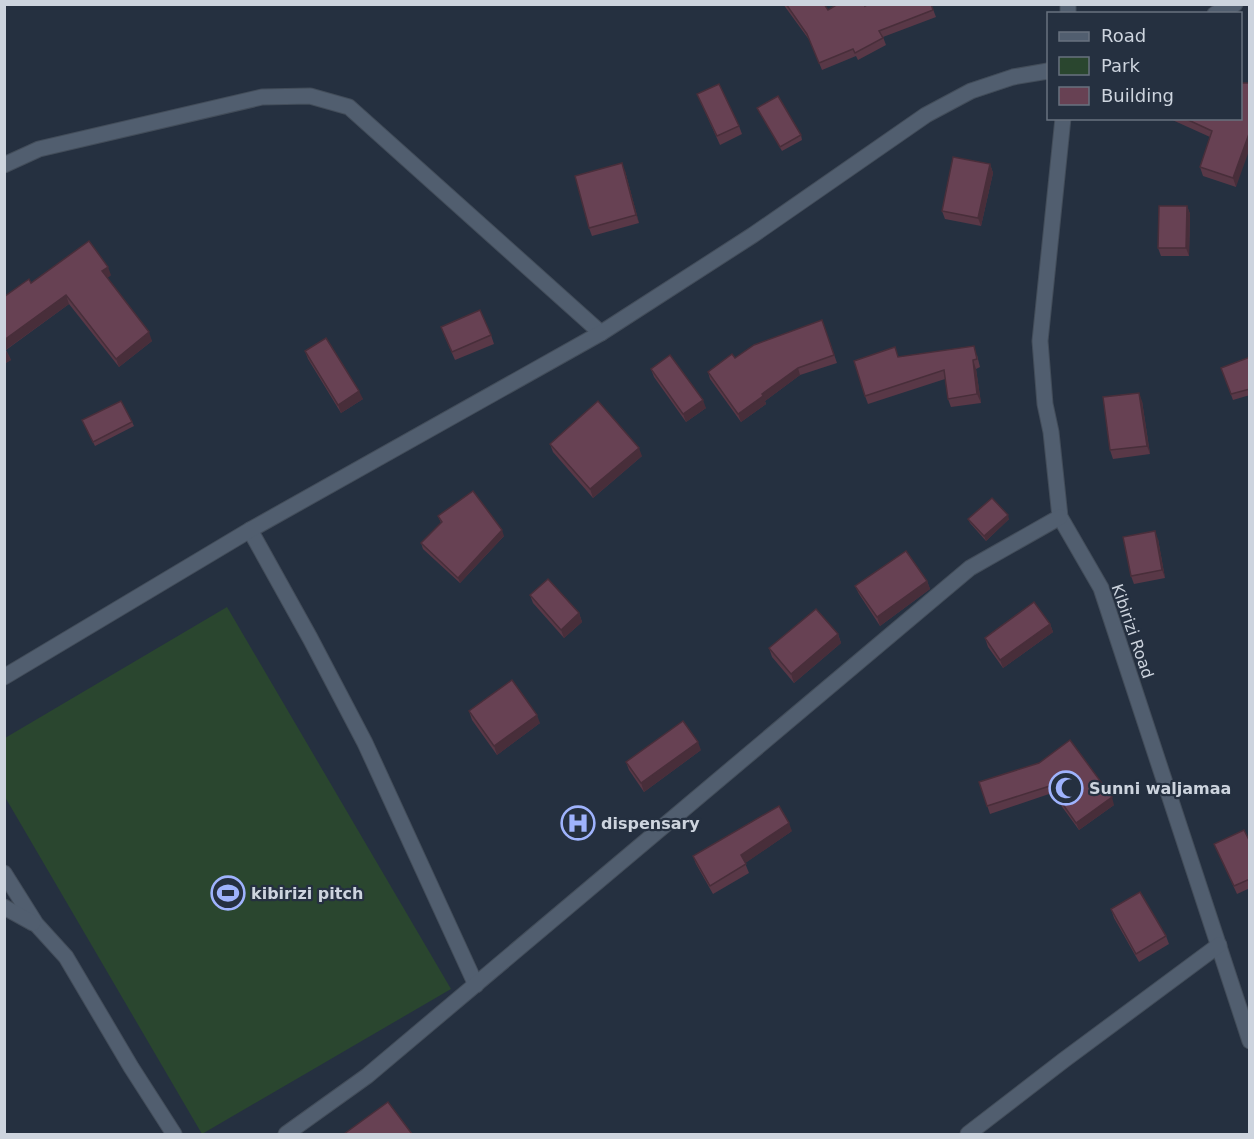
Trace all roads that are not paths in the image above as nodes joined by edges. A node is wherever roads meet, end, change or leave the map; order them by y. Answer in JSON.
{"nodes":[{"id":1,"x":1234,"y":4,"type":"edge"},
{"id":2,"x":1219,"y":12,"type":"edge"},
{"id":3,"x":1047,"y":71,"type":"edge"},
{"id":4,"x":1063,"y":120,"type":"edge"},
{"id":5,"x":4,"y":165,"type":"edge"},
{"id":6,"x":601,"y":333,"type":"junction"},
{"id":7,"x":1060,"y":517,"type":"junction"},
{"id":8,"x":249,"y":530,"type":"junction"},
{"id":9,"x":4,"y":678,"type":"edge"},
{"id":10,"x":4,"y":873,"type":"edge"},
{"id":11,"x":4,"y":907,"type":"edge"},
{"id":12,"x":36,"y":924,"type":"junction"},
{"id":13,"x":1219,"y":945,"type":"junction"},
{"id":14,"x":476,"y":985,"type":"junction"},
{"id":15,"x":1250,"y":1041,"type":"edge"},
{"id":16,"x":174,"y":1134,"type":"edge"},
{"id":17,"x":286,"y":1134,"type":"edge"},
{"id":18,"x":968,"y":1134,"type":"edge"}],
"edges":[{"from":1,"to":2,"type":"street"},
{"from":3,"to":6,"type":"street"},
{"from":4,"to":7,"type":"street","name":"Kibirizi Road"},
{"from":5,"to":6,"type":"street"},
{"from":6,"to":8,"type":"street"},
{"from":7,"to":13,"type":"street","name":"Kibirizi Road"},
{"from":7,"to":14,"type":"street"},
{"from":8,"to":9,"type":"street"},
{"from":8,"to":14,"type":"street"},
{"from":10,"to":12,"type":"street"},
{"from":11,"to":12,"type":"street"},
{"from":12,"to":16,"type":"street"},
{"from":13,"to":15,"type":"street","name":"Kibirizi Road"},
{"from":13,"to":18,"type":"street"},
{"from":14,"to":17,"type":"street"}]}
